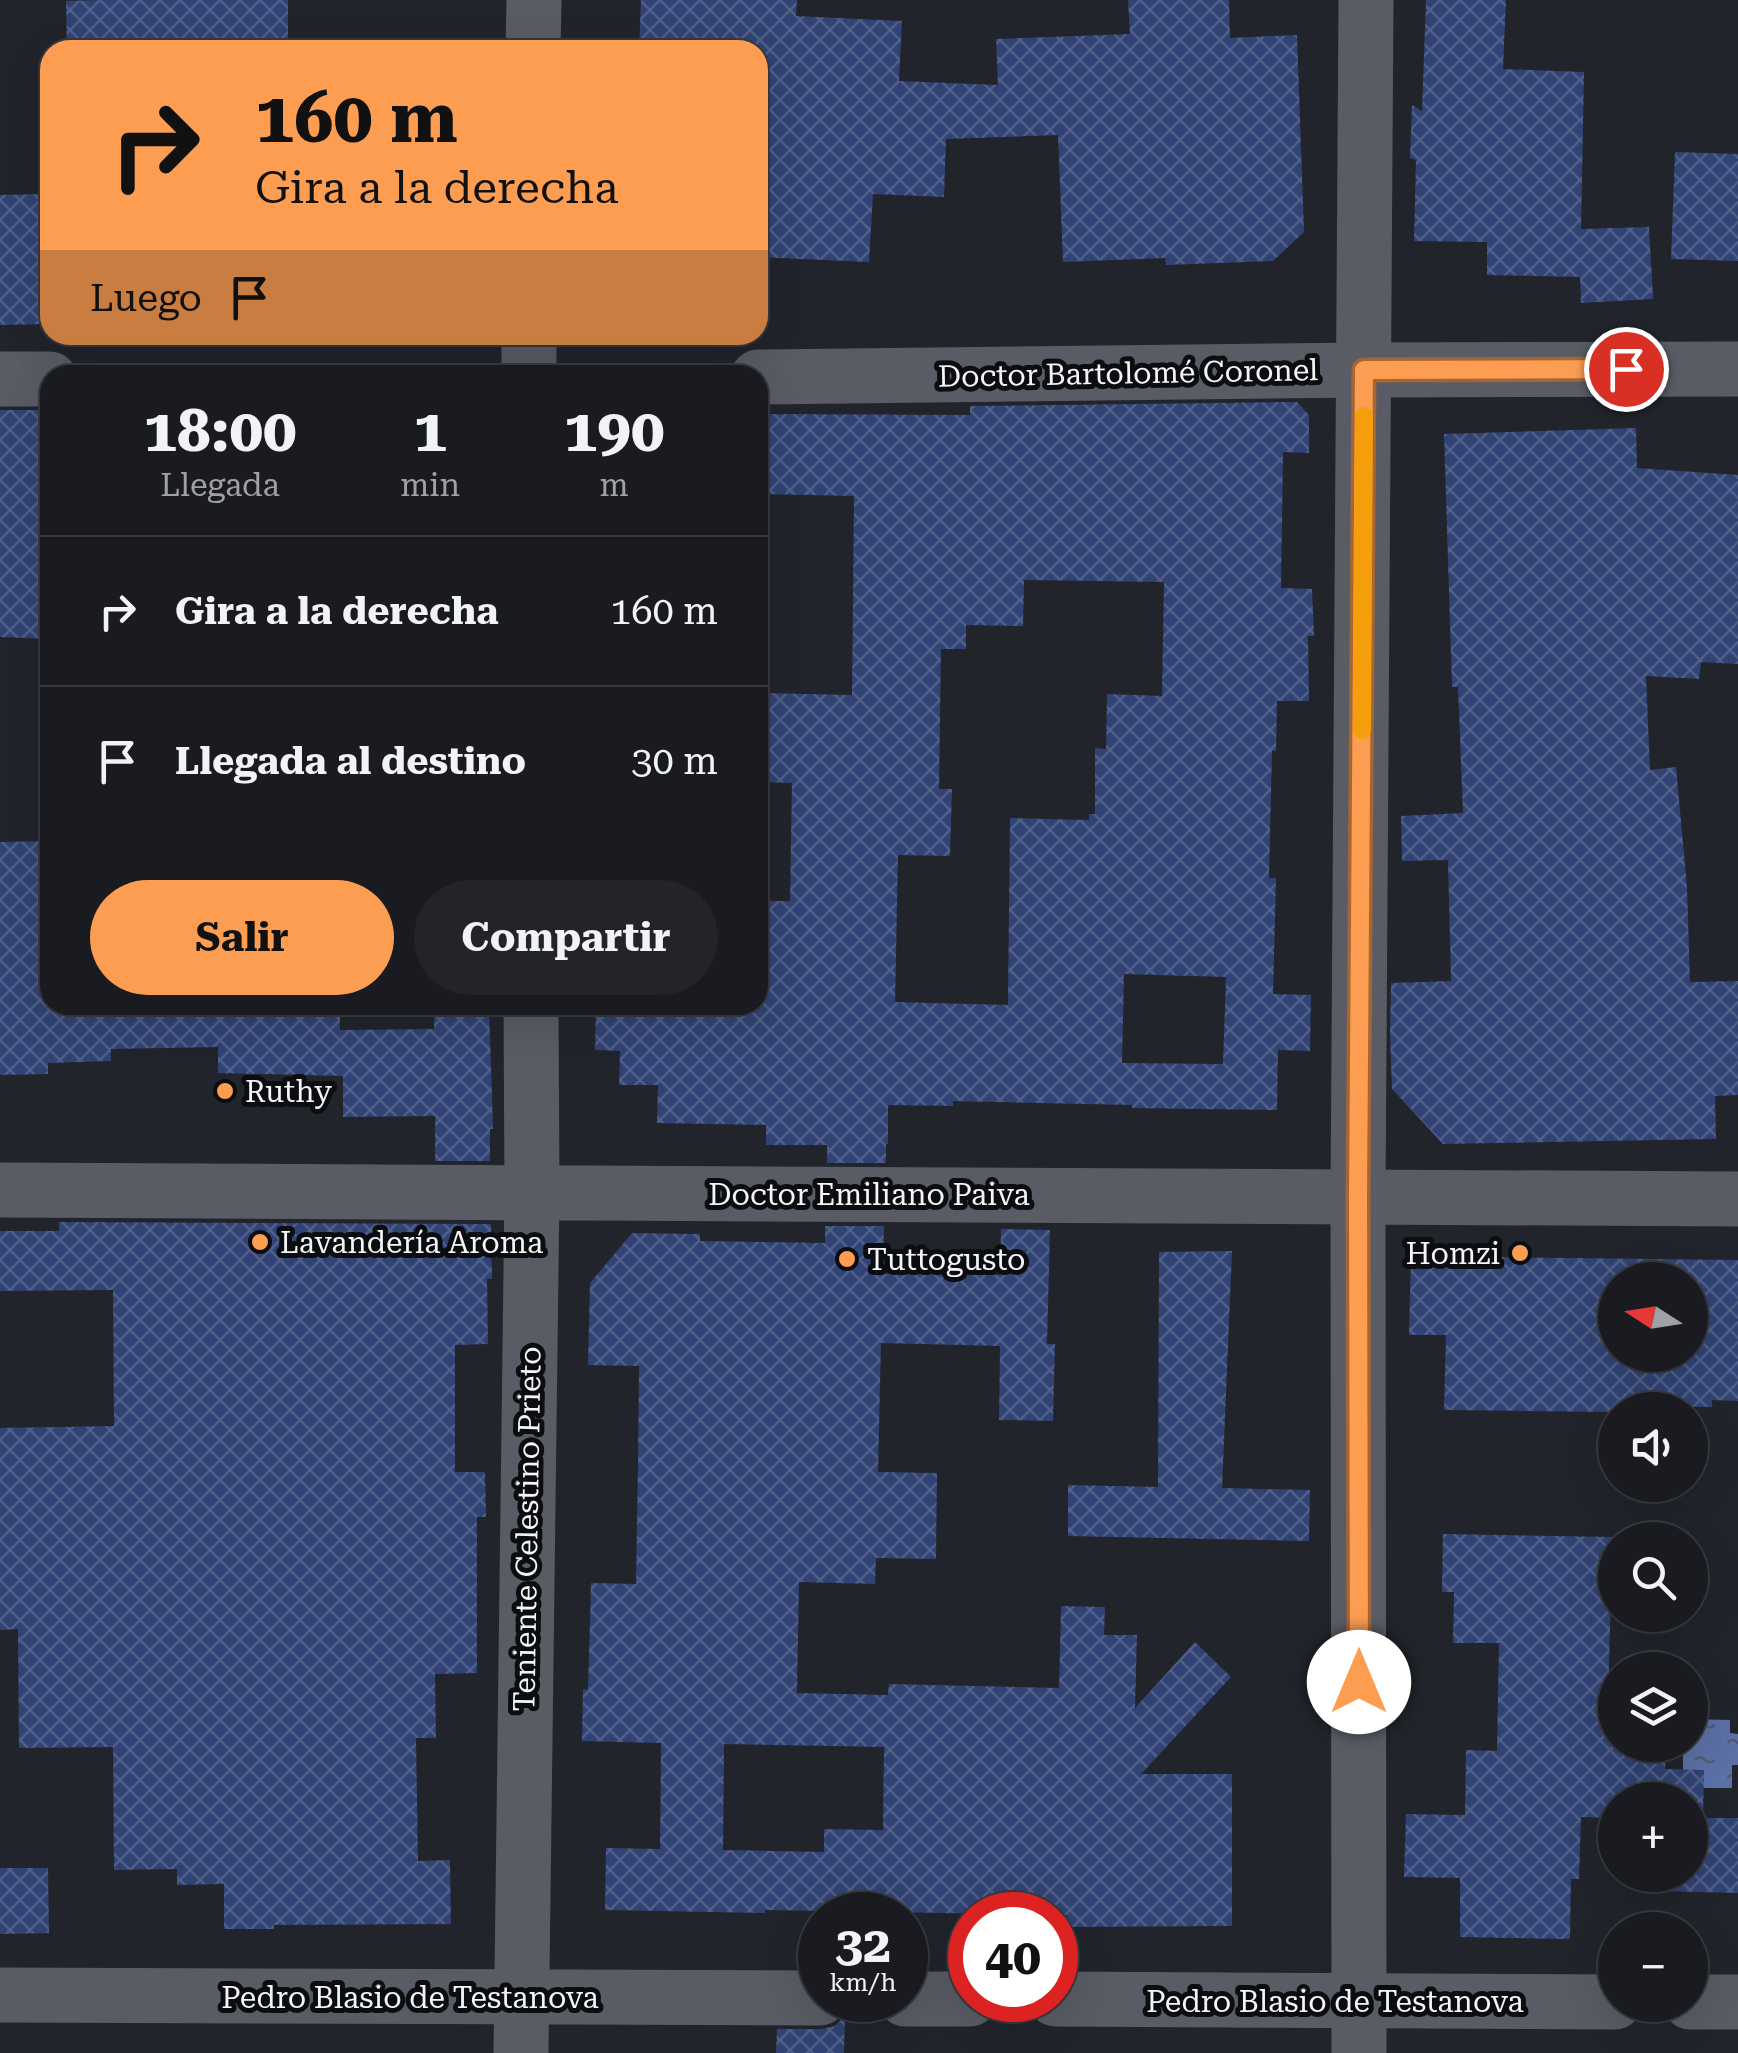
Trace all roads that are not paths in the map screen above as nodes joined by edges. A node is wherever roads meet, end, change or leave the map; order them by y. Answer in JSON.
{"nodes":[{"id":1,"x":534,"y":0,"type":"edge"},
{"id":2,"x":1366,"y":0,"type":"edge"},
{"id":3,"x":533,"y":40,"type":"edge"},
{"id":4,"x":1738,"y":369,"type":"edge"},
{"id":5,"x":1364,"y":370,"type":"junction"},
{"id":6,"x":768,"y":377,"type":"edge"},
{"id":7,"x":0,"y":379,"type":"edge"},
{"id":8,"x":40,"y":379,"type":"edge"},
{"id":9,"x":531,"y":1015,"type":"edge"},
{"id":10,"x":0,"y":1190,"type":"edge"},
{"id":11,"x":532,"y":1192,"type":"junction"},
{"id":12,"x":1358,"y":1196,"type":"junction"},
{"id":13,"x":1738,"y":1199,"type":"edge"},
{"id":14,"x":0,"y":1994,"type":"edge"},
{"id":15,"x":521,"y":1997,"type":"junction"},
{"id":16,"x":798,"y":1998,"type":"edge"},
{"id":17,"x":1078,"y":2002,"type":"edge"},
{"id":18,"x":1708,"y":2002,"type":"edge"},
{"id":19,"x":1738,"y":2002,"type":"edge"},
{"id":20,"x":1598,"y":2004,"type":"edge"},
{"id":21,"x":1359,"y":2027,"type":"edge"},
{"id":22,"x":521,"y":2053,"type":"edge"}],
"edges":[{"from":1,"to":3,"type":"street"},
{"from":2,"to":5,"type":"street"},
{"from":4,"to":5,"type":"street","name":"Doctor Bartolomé Coronel"},
{"from":5,"to":6,"type":"street","name":"Doctor Bartolomé Coronel"},
{"from":5,"to":12,"type":"street"},
{"from":7,"to":8,"type":"street"},
{"from":9,"to":11,"type":"street","name":"Teniente Celestino Prieto"},
{"from":10,"to":11,"type":"street","name":"Doctor Emiliano Paiva"},
{"from":11,"to":12,"type":"street","name":"Doctor Emiliano Paiva"},
{"from":11,"to":15,"type":"street","name":"Teniente Celestino Prieto"},
{"from":12,"to":13,"type":"street","name":"Doctor Emiliano Paiva"},
{"from":12,"to":21,"type":"street"},
{"from":14,"to":15,"type":"street","name":"Pedro Blasio de Testanova"},
{"from":15,"to":16,"type":"street","name":"Pedro Blasio de Testanova"},
{"from":15,"to":22,"type":"street","name":"Teniente Celestino Prieto"},
{"from":17,"to":21,"type":"street","name":"Pedro Blasio de Testanova"},
{"from":18,"to":19,"type":"street"},
{"from":20,"to":21,"type":"street","name":"Pedro Blasio de Testanova"}]}
